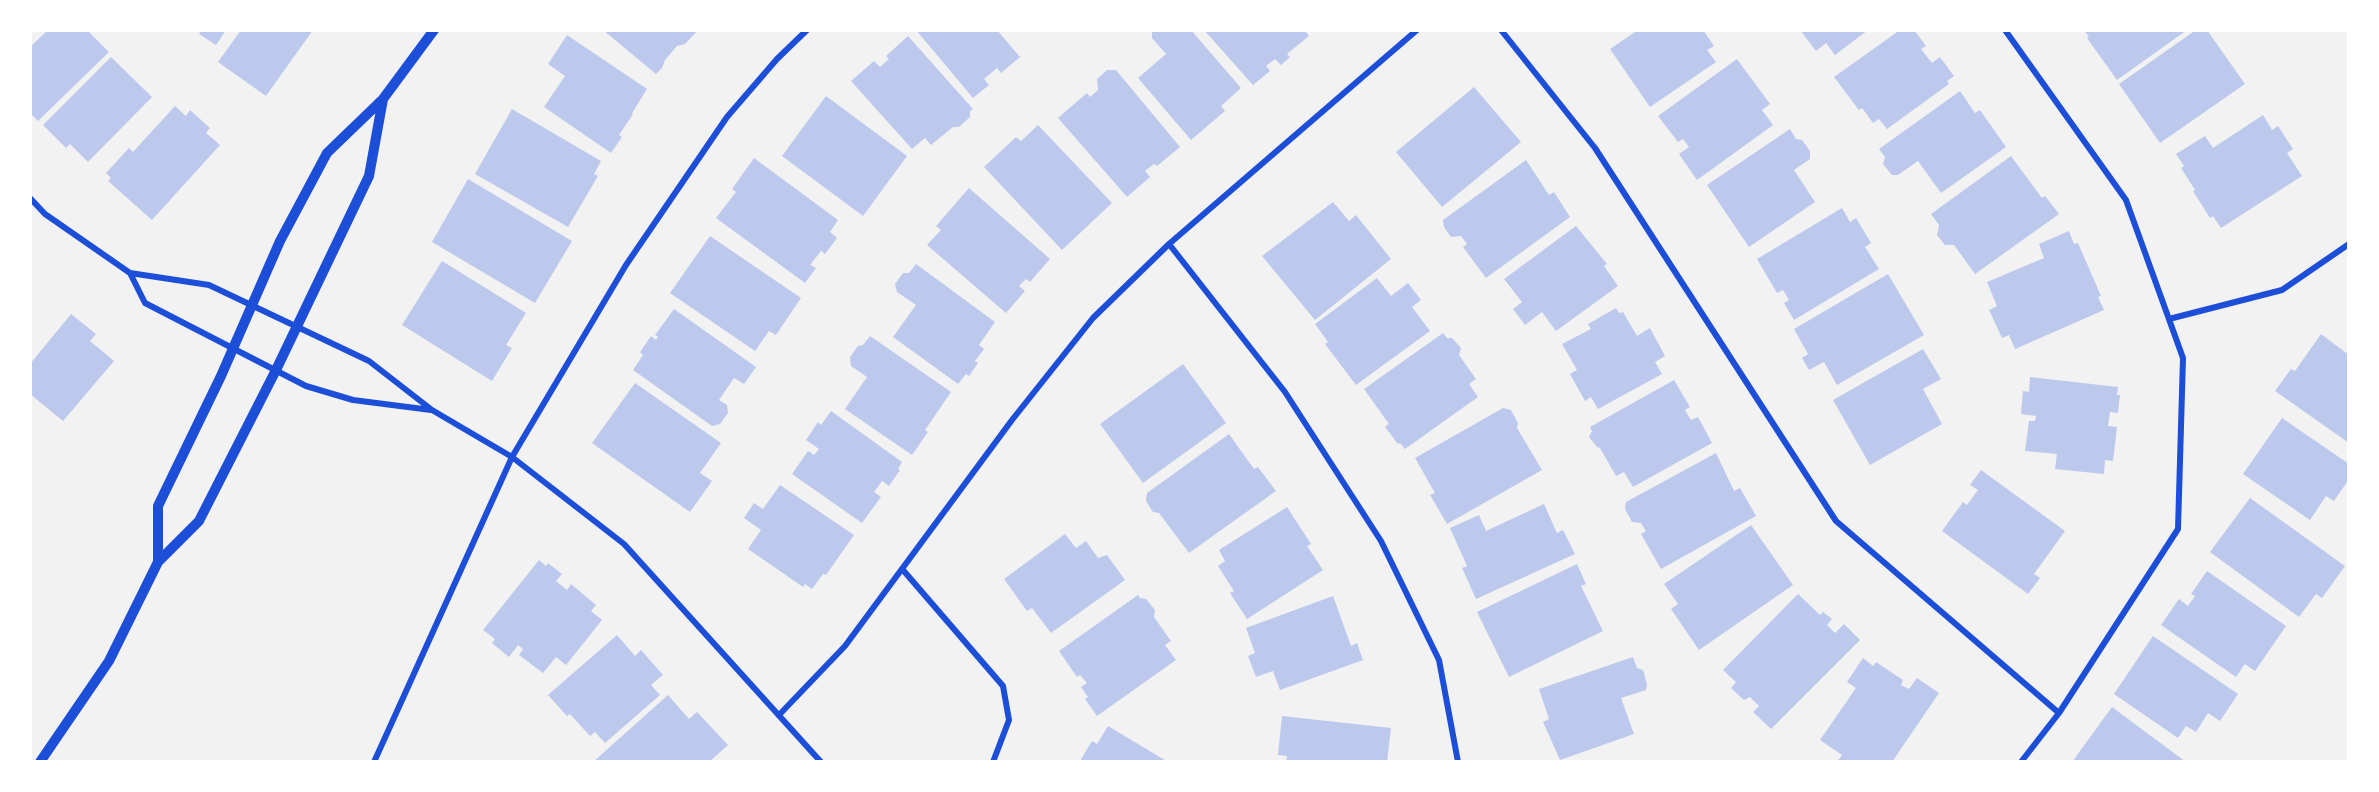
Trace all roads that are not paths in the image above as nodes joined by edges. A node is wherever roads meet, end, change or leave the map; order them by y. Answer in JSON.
{"nodes":[{"id":1,"x":434,"y":30,"type":"edge"},
{"id":2,"x":807,"y":30,"type":"edge"},
{"id":3,"x":1417,"y":30,"type":"edge"},
{"id":4,"x":1501,"y":30,"type":"edge"},
{"id":5,"x":2005,"y":30,"type":"edge"},
{"id":6,"x":383,"y":99,"type":"junction"},
{"id":7,"x":30,"y":198,"type":"edge"},
{"id":8,"x":1169,"y":244,"type":"junction"},
{"id":9,"x":2349,"y":244,"type":"edge"},
{"id":10,"x":130,"y":273,"type":"junction"},
{"id":11,"x":252,"y":305,"type":"junction"},
{"id":12,"x":2169,"y":319,"type":"junction"},
{"id":13,"x":296,"y":326,"type":"junction"},
{"id":14,"x":233,"y":348,"type":"junction"},
{"id":15,"x":276,"y":370,"type":"junction"},
{"id":16,"x":432,"y":410,"type":"junction"},
{"id":17,"x":512,"y":457,"type":"junction"},
{"id":18,"x":158,"y":562,"type":"junction"},
{"id":19,"x":903,"y":570,"type":"junction"},
{"id":20,"x":2059,"y":713,"type":"junction"},
{"id":21,"x":779,"y":714,"type":"junction"},
{"id":22,"x":40,"y":762,"type":"edge"},
{"id":23,"x":374,"y":762,"type":"edge"},
{"id":24,"x":821,"y":762,"type":"edge"},
{"id":25,"x":993,"y":762,"type":"edge"},
{"id":26,"x":1458,"y":762,"type":"edge"},
{"id":27,"x":2021,"y":762,"type":"edge"}],
"edges":[{"from":1,"to":6,"type":"street"},
{"from":2,"to":17,"type":"street"},
{"from":3,"to":8,"type":"street"},
{"from":4,"to":20,"type":"street"},
{"from":5,"to":12,"type":"street"},
{"from":6,"to":11,"type":"street"},
{"from":6,"to":13,"type":"street"},
{"from":7,"to":10,"type":"street"},
{"from":8,"to":19,"type":"street"},
{"from":8,"to":26,"type":"street"},
{"from":9,"to":12,"type":"street"},
{"from":10,"to":11,"type":"street"},
{"from":10,"to":14,"type":"street"},
{"from":11,"to":13,"type":"street"},
{"from":11,"to":14,"type":"street"},
{"from":12,"to":20,"type":"street"},
{"from":13,"to":15,"type":"street"},
{"from":13,"to":16,"type":"street"},
{"from":14,"to":15,"type":"street"},
{"from":14,"to":18,"type":"street"},
{"from":15,"to":16,"type":"street"},
{"from":15,"to":18,"type":"street"},
{"from":16,"to":17,"type":"street"},
{"from":17,"to":21,"type":"street"},
{"from":17,"to":23,"type":"street"},
{"from":18,"to":22,"type":"street"},
{"from":19,"to":21,"type":"street"},
{"from":19,"to":25,"type":"street"},
{"from":20,"to":27,"type":"street"},
{"from":21,"to":24,"type":"street"}]}
